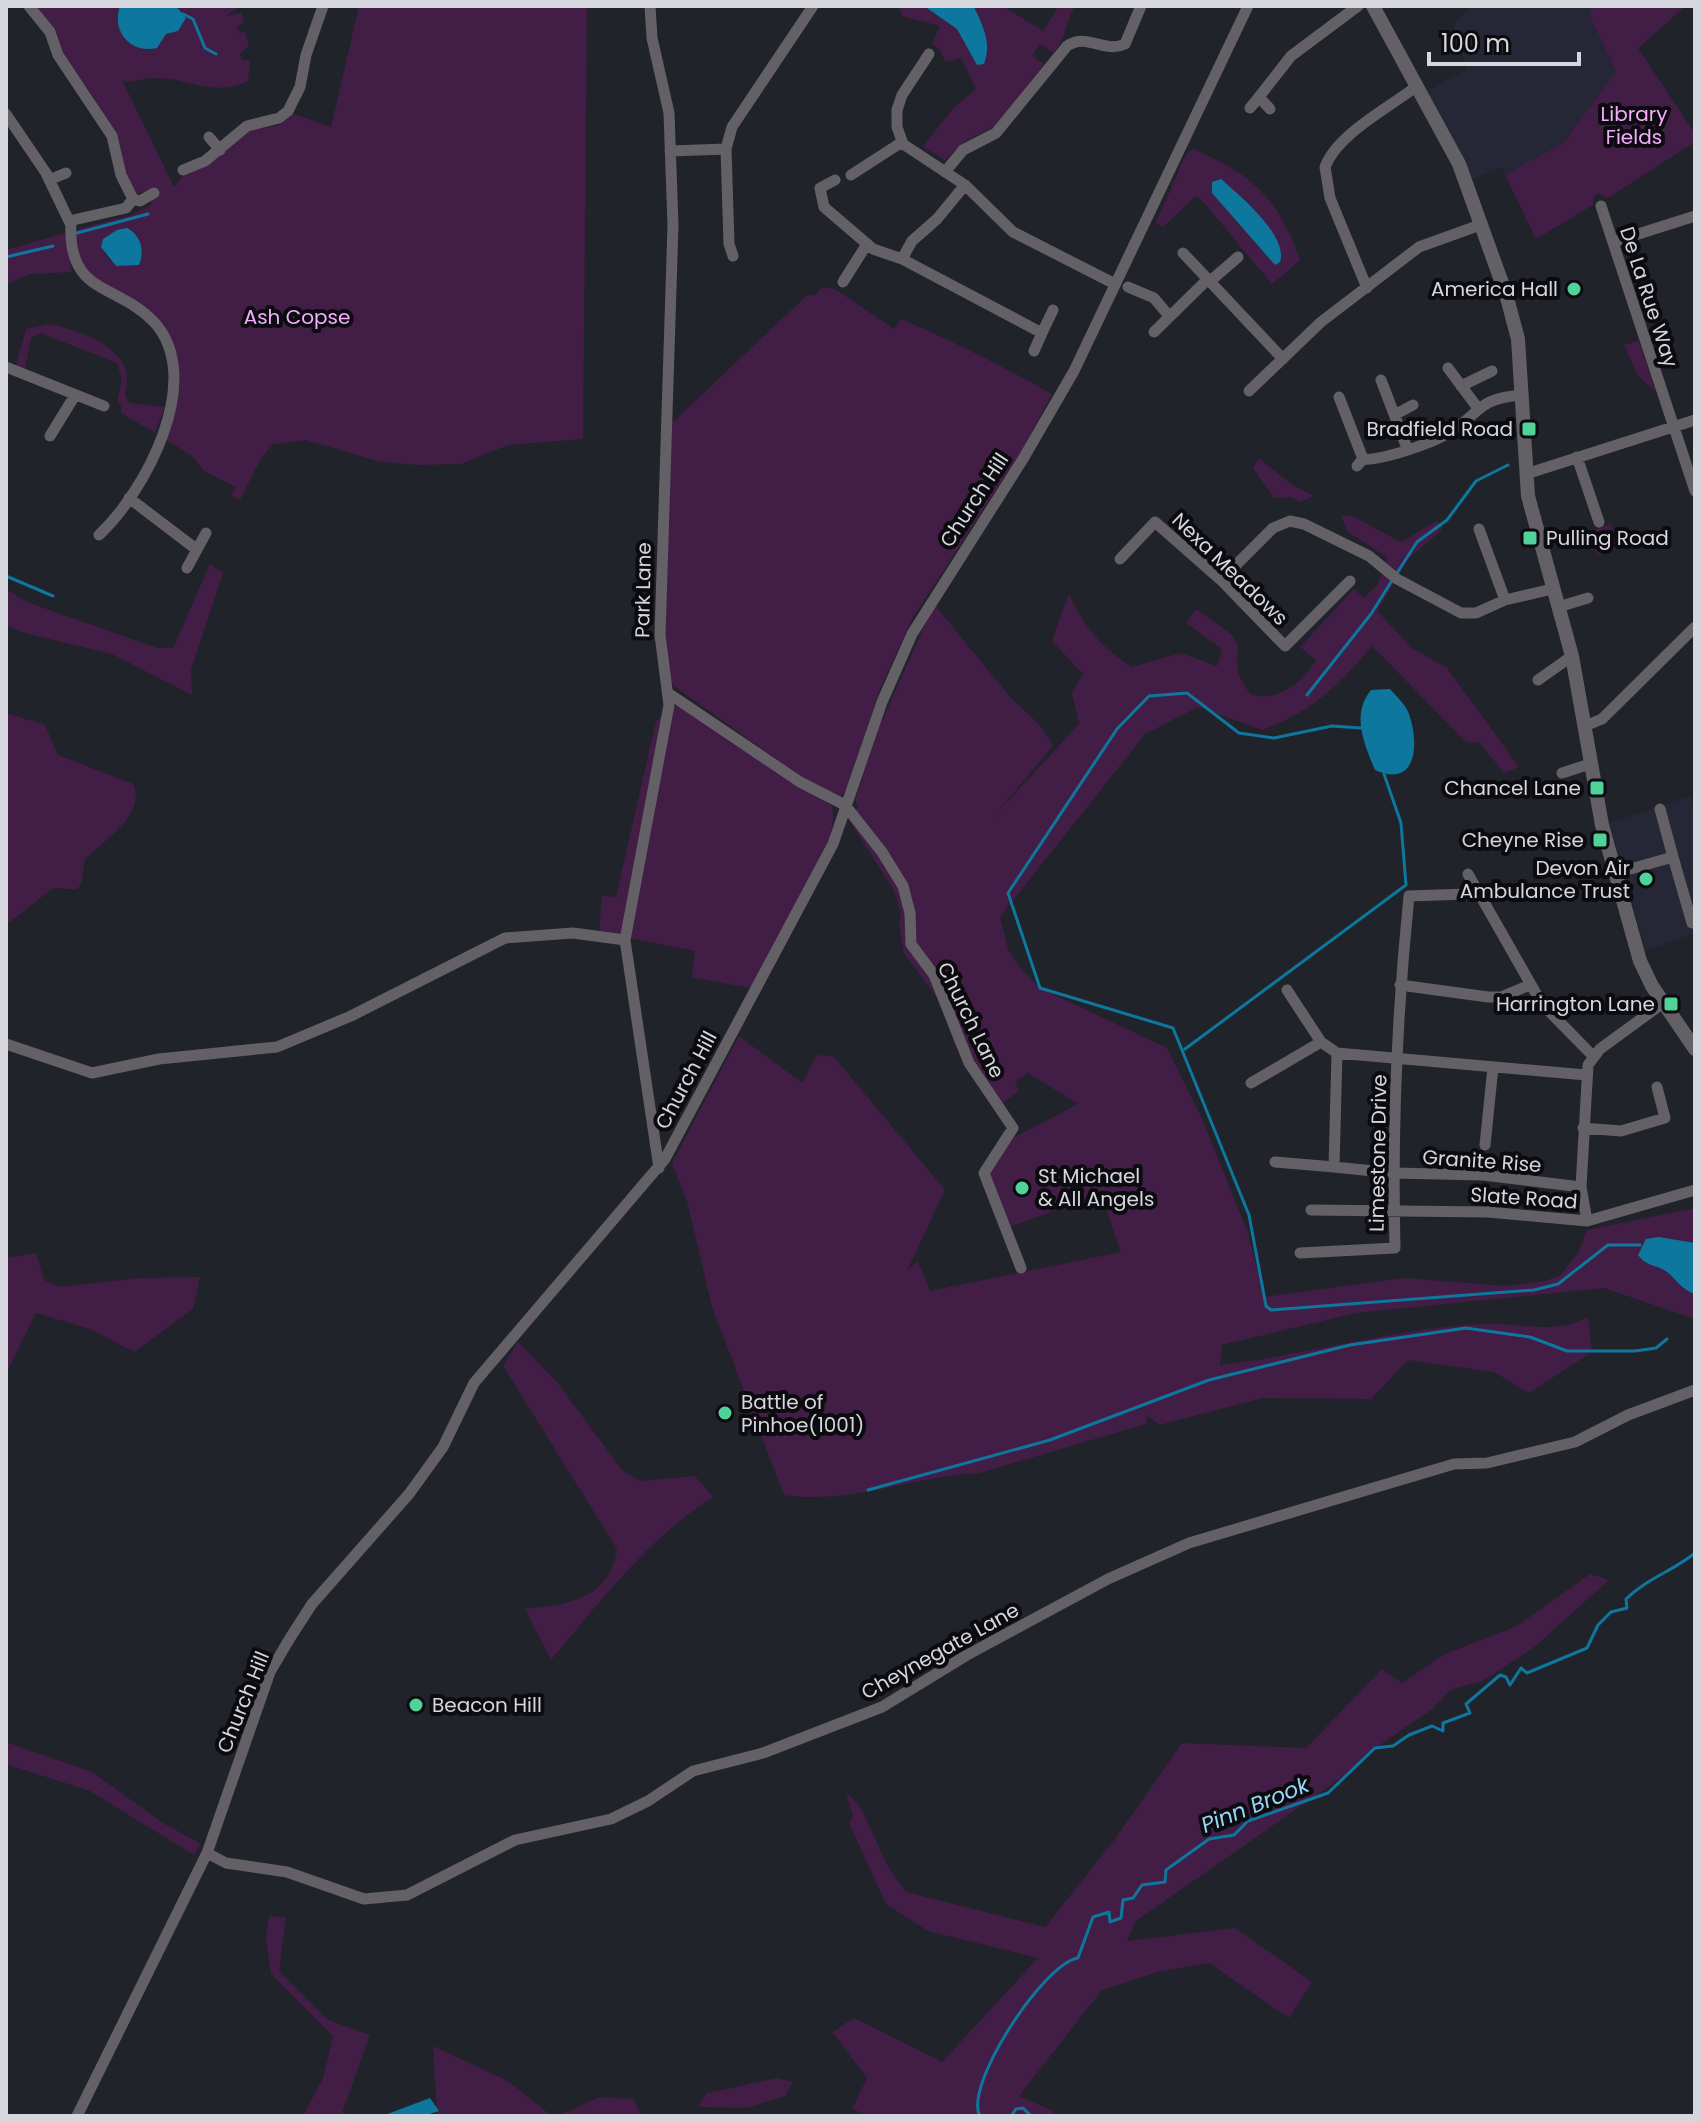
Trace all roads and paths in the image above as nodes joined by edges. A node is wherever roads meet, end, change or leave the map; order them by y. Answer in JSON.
{"nodes":[{"id":1,"x":29,"y":6,"type":"edge"},
{"id":2,"x":323,"y":6,"type":"edge"},
{"id":3,"x":650,"y":6,"type":"edge"},
{"id":4,"x":813,"y":6,"type":"edge"},
{"id":5,"x":1141,"y":6,"type":"edge"},
{"id":6,"x":1248,"y":6,"type":"edge"},
{"id":7,"x":1358,"y":6,"type":"edge"},
{"id":8,"x":1378,"y":8,"type":"edge"},
{"id":9,"x":929,"y":54,"type":"dead end"},
{"id":10,"x":1417,"y":86,"type":"junction"},
{"id":11,"x":1259,"y":97,"type":"junction"},
{"id":12,"x":1250,"y":108,"type":"dead end"},
{"id":13,"x":1270,"y":109,"type":"dead end"},
{"id":14,"x":8,"y":120,"type":"edge"},
{"id":15,"x":209,"y":137,"type":"dead end"},
{"id":16,"x":902,"y":142,"type":"junction"},
{"id":17,"x":726,"y":149,"type":"junction"},
{"id":18,"x":220,"y":150,"type":"junction"},
{"id":19,"x":670,"y":151,"type":"junction"},
{"id":20,"x":183,"y":170,"type":"dead end"},
{"id":21,"x":945,"y":172,"type":"junction"},
{"id":22,"x":66,"y":173,"type":"dead end"},
{"id":23,"x":851,"y":175,"type":"dead end"},
{"id":24,"x":49,"y":180,"type":"junction"},
{"id":25,"x":835,"y":180,"type":"dead end"},
{"id":26,"x":965,"y":185,"type":"junction"},
{"id":27,"x":154,"y":193,"type":"dead end"},
{"id":28,"x":133,"y":199,"type":"junction"},
{"id":29,"x":1601,"y":206,"type":"dead end"},
{"id":30,"x":1695,"y":216,"type":"edge"},
{"id":31,"x":71,"y":222,"type":"junction"},
{"id":32,"x":1480,"y":225,"type":"junction"},
{"id":33,"x":1613,"y":242,"type":"junction"},
{"id":34,"x":867,"y":244,"type":"junction"},
{"id":35,"x":1183,"y":253,"type":"dead end"},
{"id":36,"x":733,"y":256,"type":"dead end"},
{"id":37,"x":1238,"y":257,"type":"dead end"},
{"id":38,"x":902,"y":259,"type":"junction"},
{"id":39,"x":1208,"y":281,"type":"junction"},
{"id":40,"x":843,"y":282,"type":"dead end"},
{"id":41,"x":1115,"y":284,"type":"junction"},
{"id":42,"x":1128,"y":287,"type":"dead end"},
{"id":43,"x":1367,"y":288,"type":"junction"},
{"id":44,"x":1053,"y":310,"type":"dead end"},
{"id":45,"x":1169,"y":316,"type":"junction"},
{"id":46,"x":1154,"y":332,"type":"dead end"},
{"id":47,"x":1042,"y":333,"type":"junction"},
{"id":48,"x":1034,"y":351,"type":"dead end"},
{"id":49,"x":1283,"y":359,"type":"junction"},
{"id":50,"x":6,"y":367,"type":"edge"},
{"id":51,"x":1448,"y":368,"type":"dead end"},
{"id":52,"x":1492,"y":371,"type":"dead end"},
{"id":53,"x":1381,"y":380,"type":"dead end"},
{"id":54,"x":1461,"y":386,"type":"junction"},
{"id":55,"x":1249,"y":391,"type":"dead end"},
{"id":56,"x":1523,"y":395,"type":"junction"},
{"id":57,"x":74,"y":397,"type":"junction"},
{"id":58,"x":1339,"y":397,"type":"dead end"},
{"id":59,"x":1413,"y":405,"type":"dead end"},
{"id":60,"x":104,"y":406,"type":"dead end"},
{"id":61,"x":1477,"y":407,"type":"junction"},
{"id":62,"x":1396,"y":414,"type":"junction"},
{"id":63,"x":1695,"y":420,"type":"edge"},
{"id":64,"x":1672,"y":427,"type":"junction"},
{"id":65,"x":50,"y":436,"type":"dead end"},
{"id":66,"x":1407,"y":448,"type":"junction"},
{"id":67,"x":1577,"y":457,"type":"junction"},
{"id":68,"x":1526,"y":474,"type":"junction"},
{"id":69,"x":1695,"y":491,"type":"edge"},
{"id":70,"x":129,"y":498,"type":"junction"},
{"id":71,"x":1599,"y":522,"type":"dead end"},
{"id":72,"x":1479,"y":529,"type":"dead end"},
{"id":73,"x":206,"y":533,"type":"dead end"},
{"id":74,"x":99,"y":535,"type":"dead end"},
{"id":75,"x":196,"y":549,"type":"junction"},
{"id":76,"x":1120,"y":559,"type":"dead end"},
{"id":77,"x":187,"y":568,"type":"dead end"},
{"id":78,"x":1221,"y":580,"type":"junction"},
{"id":79,"x":1350,"y":581,"type":"dead end"},
{"id":80,"x":1552,"y":589,"type":"junction"},
{"id":81,"x":1588,"y":598,"type":"dead end"},
{"id":82,"x":1505,"y":600,"type":"junction"},
{"id":83,"x":1558,"y":607,"type":"junction"},
{"id":84,"x":1695,"y":627,"type":"edge"},
{"id":85,"x":1572,"y":656,"type":"junction"},
{"id":86,"x":1538,"y":680,"type":"dead end"},
{"id":87,"x":668,"y":693,"type":"junction"},
{"id":88,"x":1585,"y":726,"type":"junction"},
{"id":89,"x":1590,"y":764,"type":"junction"},
{"id":90,"x":1562,"y":773,"type":"dead end"},
{"id":91,"x":845,"y":805,"type":"junction"},
{"id":92,"x":1660,"y":809,"type":"dead end"},
{"id":93,"x":1673,"y":857,"type":"junction"},
{"id":94,"x":1616,"y":873,"type":"junction"},
{"id":95,"x":1468,"y":874,"type":"dead end"},
{"id":96,"x":1467,"y":894,"type":"dead end"},
{"id":97,"x":1692,"y":923,"type":"dead end"},
{"id":98,"x":625,"y":940,"type":"junction"},
{"id":99,"x":1400,"y":985,"type":"junction"},
{"id":100,"x":1525,"y":987,"type":"dead end"},
{"id":101,"x":1287,"y":990,"type":"dead end"},
{"id":102,"x":1663,"y":1003,"type":"junction"},
{"id":103,"x":1321,"y":1042,"type":"junction"},
{"id":104,"x":6,"y":1044,"type":"edge"},
{"id":105,"x":1695,"y":1049,"type":"edge"},
{"id":106,"x":1337,"y":1053,"type":"junction"},
{"id":107,"x":1593,"y":1056,"type":"junction"},
{"id":108,"x":1397,"y":1059,"type":"junction"},
{"id":109,"x":1493,"y":1067,"type":"junction"},
{"id":110,"x":1586,"y":1075,"type":"junction"},
{"id":111,"x":1251,"y":1083,"type":"dead end"},
{"id":112,"x":1657,"y":1087,"type":"dead end"},
{"id":113,"x":1583,"y":1128,"type":"junction"},
{"id":114,"x":1485,"y":1145,"type":"dead end"},
{"id":115,"x":1275,"y":1162,"type":"dead end"},
{"id":116,"x":1334,"y":1167,"type":"junction"},
{"id":117,"x":659,"y":1169,"type":"junction"},
{"id":118,"x":1393,"y":1173,"type":"junction"},
{"id":119,"x":1581,"y":1187,"type":"junction"},
{"id":120,"x":1695,"y":1190,"type":"edge"},
{"id":121,"x":1394,"y":1209,"type":"junction"},
{"id":122,"x":1311,"y":1210,"type":"dead end"},
{"id":123,"x":1587,"y":1221,"type":"junction"},
{"id":124,"x":1300,"y":1253,"type":"dead end"},
{"id":125,"x":1021,"y":1268,"type":"dead end"},
{"id":126,"x":1695,"y":1390,"type":"edge"},
{"id":127,"x":207,"y":1853,"type":"junction"},
{"id":128,"x":77,"y":2116,"type":"edge"}],
"edges":[{"from":1,"to":28,"type":"street"},
{"from":2,"to":18,"type":"street"},
{"from":3,"to":19,"type":"street","name":"Park Lane"},
{"from":4,"to":17,"type":"street"},
{"from":5,"to":21,"type":"street"},
{"from":6,"to":41,"type":"street","name":"Church Hill"},
{"from":7,"to":11,"type":"street"},
{"from":8,"to":10,"type":"street"},
{"from":9,"to":16,"type":"street"},
{"from":10,"to":32,"type":"street"},
{"from":10,"to":43,"type":"street"},
{"from":11,"to":12,"type":"street"},
{"from":11,"to":13,"type":"street"},
{"from":14,"to":24,"type":"street"},
{"from":15,"to":18,"type":"street"},
{"from":16,"to":21,"type":"street"},
{"from":16,"to":23,"type":"street"},
{"from":17,"to":19,"type":"street"},
{"from":17,"to":36,"type":"street"},
{"from":18,"to":20,"type":"street"},
{"from":19,"to":87,"type":"street","name":"Park Lane"},
{"from":21,"to":26,"type":"street"},
{"from":22,"to":24,"type":"street"},
{"from":24,"to":31,"type":"street"},
{"from":25,"to":34,"type":"street"},
{"from":26,"to":38,"type":"street"},
{"from":26,"to":41,"type":"street"},
{"from":27,"to":28,"type":"street"},
{"from":28,"to":31,"type":"street"},
{"from":29,"to":33,"type":"street","name":"De La Rue Way"},
{"from":30,"to":33,"type":"street"},
{"from":31,"to":70,"type":"street"},
{"from":32,"to":43,"type":"street"},
{"from":32,"to":56,"type":"street"},
{"from":33,"to":64,"type":"street","name":"De La Rue Way"},
{"from":34,"to":38,"type":"street"},
{"from":34,"to":40,"type":"street"},
{"from":35,"to":39,"type":"street"},
{"from":37,"to":39,"type":"street"},
{"from":38,"to":47,"type":"street"},
{"from":39,"to":45,"type":"street"},
{"from":39,"to":49,"type":"street"},
{"from":41,"to":91,"type":"street","name":"Church Hill"},
{"from":42,"to":45,"type":"street"},
{"from":43,"to":49,"type":"street"},
{"from":44,"to":47,"type":"street"},
{"from":45,"to":46,"type":"street"},
{"from":47,"to":48,"type":"street"},
{"from":49,"to":55,"type":"street"},
{"from":50,"to":57,"type":"street"},
{"from":51,"to":54,"type":"street"},
{"from":52,"to":54,"type":"street"},
{"from":53,"to":62,"type":"street"},
{"from":54,"to":61,"type":"street"},
{"from":56,"to":61,"type":"street"},
{"from":56,"to":68,"type":"street"},
{"from":57,"to":60,"type":"street"},
{"from":57,"to":65,"type":"street"},
{"from":58,"to":66,"type":"street"},
{"from":59,"to":62,"type":"street"},
{"from":61,"to":66,"type":"street"},
{"from":62,"to":66,"type":"street"},
{"from":63,"to":64,"type":"street"},
{"from":64,"to":67,"type":"street"},
{"from":64,"to":69,"type":"street","name":"De La Rue Way"},
{"from":67,"to":68,"type":"street"},
{"from":67,"to":71,"type":"street"},
{"from":68,"to":80,"type":"street"},
{"from":70,"to":74,"type":"street"},
{"from":70,"to":75,"type":"street"},
{"from":72,"to":82,"type":"street"},
{"from":73,"to":75,"type":"street"},
{"from":75,"to":77,"type":"street"},
{"from":76,"to":78,"type":"street","name":"Nexa Meadows"},
{"from":78,"to":79,"type":"street","name":"Nexa Meadows"},
{"from":78,"to":82,"type":"street"},
{"from":80,"to":82,"type":"street"},
{"from":80,"to":83,"type":"street"},
{"from":81,"to":83,"type":"street"},
{"from":83,"to":85,"type":"street"},
{"from":84,"to":88,"type":"street"},
{"from":85,"to":86,"type":"street"},
{"from":85,"to":88,"type":"street"},
{"from":87,"to":91,"type":"street","name":"Church Lane"},
{"from":87,"to":98,"type":"street","name":"Park Lane"},
{"from":88,"to":89,"type":"street"},
{"from":89,"to":90,"type":"street"},
{"from":89,"to":94,"type":"street"},
{"from":91,"to":117,"type":"street","name":"Church Hill"},
{"from":91,"to":125,"type":"street","name":"Church Lane"},
{"from":92,"to":93,"type":"street"},
{"from":93,"to":94,"type":"street"},
{"from":93,"to":97,"type":"street"},
{"from":94,"to":102,"type":"street"},
{"from":95,"to":107,"type":"street"},
{"from":96,"to":99,"type":"street","name":"Limestone Drive"},
{"from":98,"to":104,"type":"street"},
{"from":98,"to":117,"type":"street","name":"Park Lane"},
{"from":99,"to":100,"type":"street"},
{"from":99,"to":108,"type":"street","name":"Limestone Drive"},
{"from":101,"to":103,"type":"street"},
{"from":102,"to":105,"type":"street"},
{"from":102,"to":107,"type":"street"},
{"from":103,"to":106,"type":"street"},
{"from":103,"to":111,"type":"street"},
{"from":106,"to":108,"type":"street"},
{"from":106,"to":116,"type":"street"},
{"from":107,"to":110,"type":"street"},
{"from":108,"to":109,"type":"street"},
{"from":108,"to":118,"type":"street","name":"Limestone Drive"},
{"from":109,"to":110,"type":"street"},
{"from":109,"to":114,"type":"street"},
{"from":110,"to":113,"type":"street"},
{"from":112,"to":113,"type":"street"},
{"from":113,"to":119,"type":"street"},
{"from":115,"to":116,"type":"street","name":"Granite Rise"},
{"from":116,"to":118,"type":"street","name":"Granite Rise"},
{"from":117,"to":127,"type":"street","name":"Church Hill"},
{"from":118,"to":119,"type":"street","name":"Granite Rise"},
{"from":118,"to":121,"type":"street","name":"Limestone Drive"},
{"from":119,"to":123,"type":"street"},
{"from":120,"to":123,"type":"street","name":"Slate Road"},
{"from":121,"to":122,"type":"street","name":"Slate Road"},
{"from":121,"to":123,"type":"street","name":"Slate Road"},
{"from":121,"to":124,"type":"street","name":"Limestone Drive"},
{"from":126,"to":127,"type":"street","name":"Cheynegate Lane"},
{"from":127,"to":128,"type":"street","name":"Church Hill"}]}
